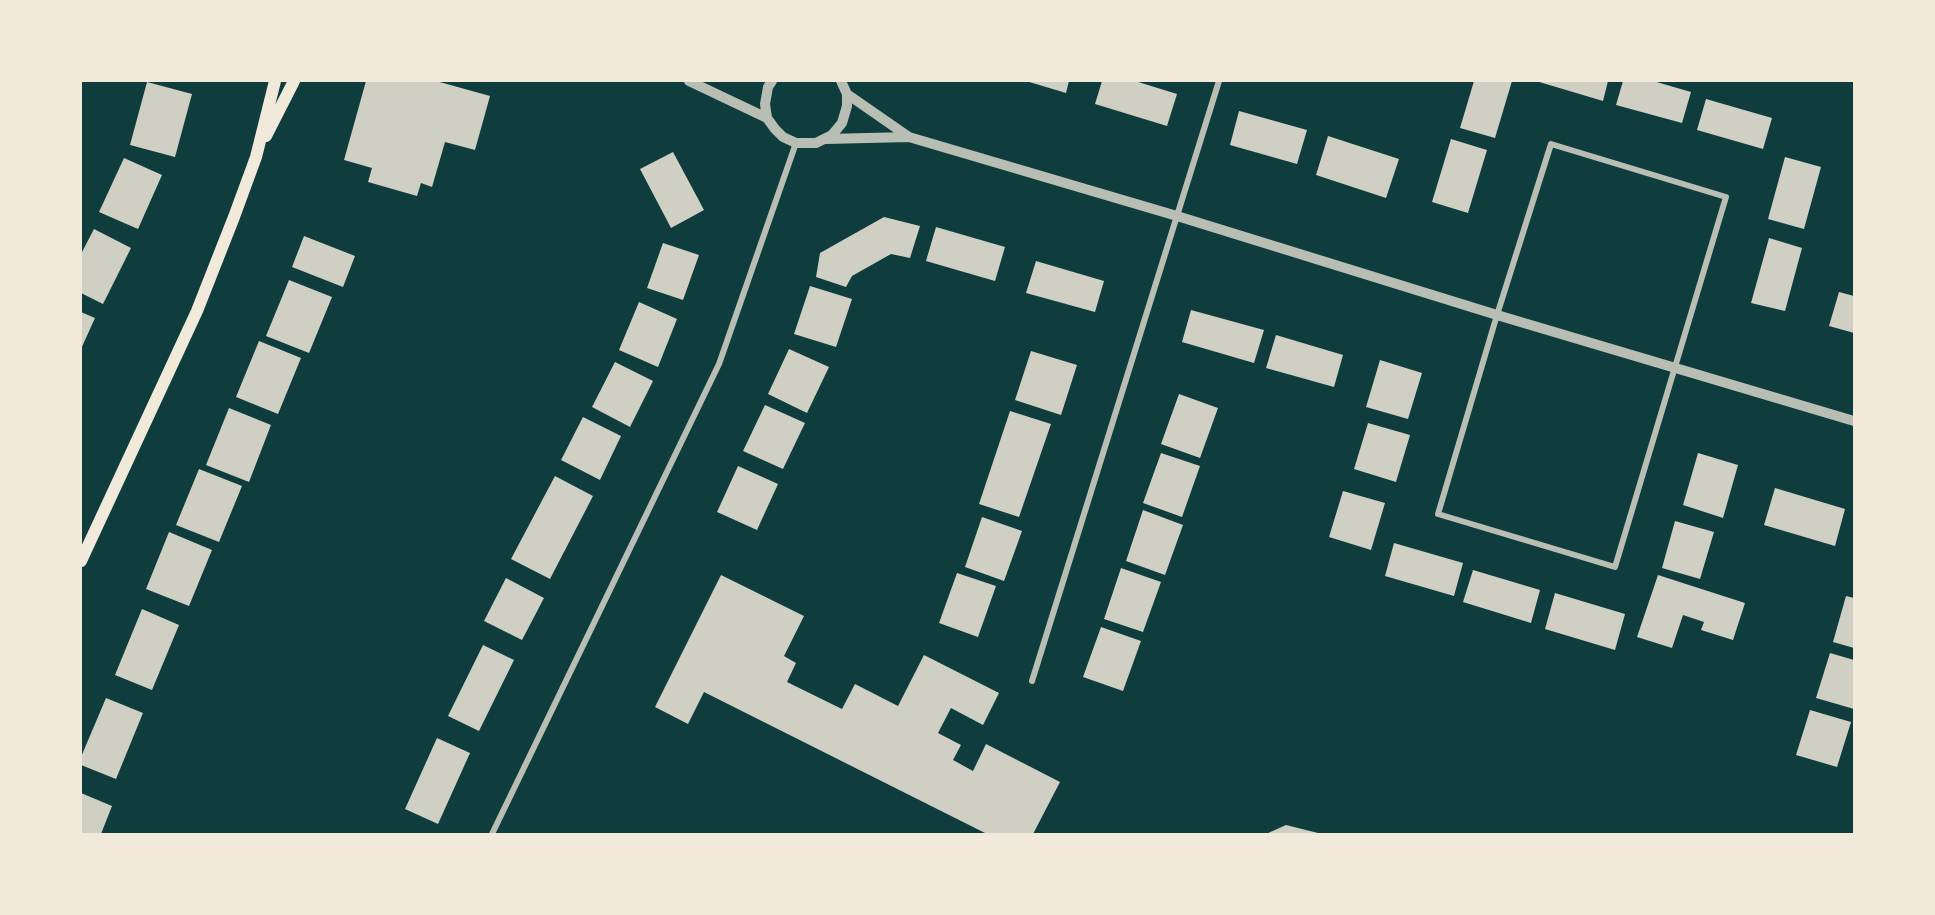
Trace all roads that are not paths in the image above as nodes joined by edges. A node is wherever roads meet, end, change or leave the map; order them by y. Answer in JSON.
{"nodes":[{"id":1,"x":275,"y":81,"type":"edge"},
{"id":2,"x":294,"y":81,"type":"edge"},
{"id":3,"x":689,"y":81,"type":"edge"},
{"id":4,"x":772,"y":81,"type":"edge"},
{"id":5,"x":1219,"y":81,"type":"edge"},
{"id":6,"x":844,"y":85,"type":"edge"},
{"id":7,"x":768,"y":118,"type":"junction"},
{"id":8,"x":909,"y":137,"type":"junction"},
{"id":9,"x":826,"y":139,"type":"junction"},
{"id":10,"x":796,"y":143,"type":"junction"},
{"id":11,"x":256,"y":157,"type":"junction"},
{"id":12,"x":1177,"y":216,"type":"junction"},
{"id":13,"x":1497,"y":315,"type":"junction"},
{"id":14,"x":1675,"y":368,"type":"junction"},
{"id":15,"x":1854,"y":421,"type":"edge"},
{"id":16,"x":81,"y":561,"type":"edge"},
{"id":17,"x":1032,"y":681,"type":"dead end"},
{"id":18,"x":492,"y":834,"type":"edge"}],
"edges":[{"from":1,"to":11,"type":"main road"},
{"from":2,"to":11,"type":"main road"},
{"from":3,"to":7,"type":"street"},
{"from":4,"to":7,"type":"street"},
{"from":5,"to":12,"type":"street"},
{"from":6,"to":8,"type":"street"},
{"from":6,"to":9,"type":"street"},
{"from":7,"to":10,"type":"street"},
{"from":8,"to":9,"type":"street"},
{"from":8,"to":12,"type":"street"},
{"from":9,"to":10,"type":"street"},
{"from":10,"to":18,"type":"street"},
{"from":11,"to":16,"type":"main road"},
{"from":12,"to":13,"type":"street"},
{"from":12,"to":17,"type":"street"},
{"from":13,"to":14,"type":"street"},
{"from":13,"to":14,"type":"street"},
{"from":13,"to":14,"type":"street"},
{"from":14,"to":15,"type":"street"}]}
